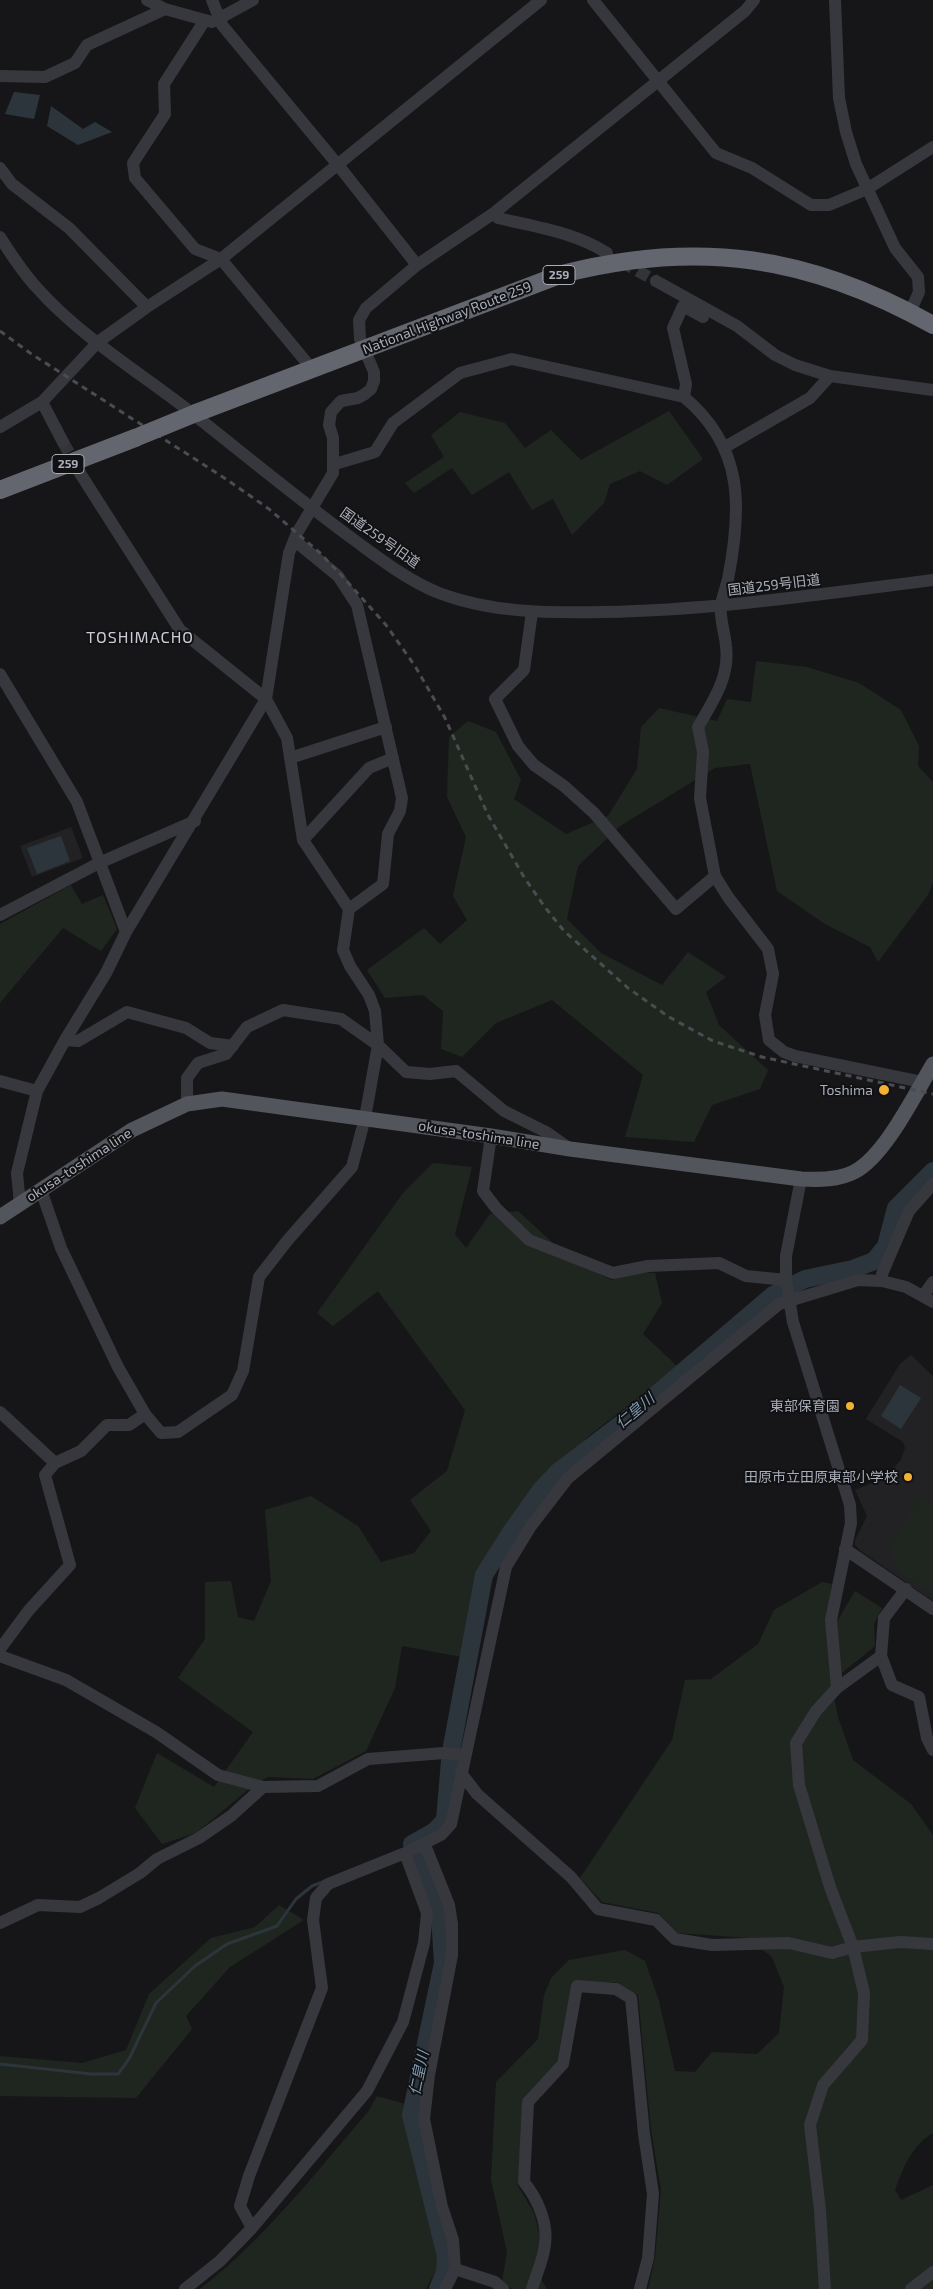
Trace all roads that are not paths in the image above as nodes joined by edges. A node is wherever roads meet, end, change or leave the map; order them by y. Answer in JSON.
{"nodes":[{"id":1,"x":147,"y":0,"type":"edge"},
{"id":2,"x":212,"y":0,"type":"edge"},
{"id":3,"x":253,"y":0,"type":"edge"},
{"id":4,"x":541,"y":0,"type":"edge"},
{"id":5,"x":593,"y":0,"type":"edge"},
{"id":6,"x":754,"y":0,"type":"edge"},
{"id":7,"x":835,"y":0,"type":"edge"},
{"id":8,"x":165,"y":9,"type":"junction"},
{"id":9,"x":205,"y":20,"type":"junction"},
{"id":10,"x":220,"y":22,"type":"junction"},
{"id":11,"x":0,"y":79,"type":"edge"},
{"id":12,"x":656,"y":80,"type":"junction"},
{"id":13,"x":933,"y":146,"type":"edge"},
{"id":14,"x":338,"y":165,"type":"junction"},
{"id":15,"x":0,"y":168,"type":"edge"},
{"id":16,"x":867,"y":189,"type":"junction"},
{"id":17,"x":494,"y":213,"type":"junction"},
{"id":18,"x":0,"y":238,"type":"edge"},
{"id":19,"x":607,"y":253,"type":"dead end"},
{"id":20,"x":221,"y":259,"type":"junction"},
{"id":21,"x":417,"y":265,"type":"junction"},
{"id":22,"x":656,"y":281,"type":"tunnel mouth"},
{"id":23,"x":147,"y":306,"type":"junction"},
{"id":24,"x":910,"y":312,"type":"junction"},
{"id":25,"x":933,"y":325,"type":"edge"},
{"id":26,"x":737,"y":326,"type":"junction"},
{"id":27,"x":98,"y":342,"type":"junction"},
{"id":28,"x":364,"y":349,"type":"junction"},
{"id":29,"x":311,"y":370,"type":"junction"},
{"id":30,"x":830,"y":376,"type":"junction"},
{"id":31,"x":933,"y":390,"type":"edge"},
{"id":32,"x":684,"y":397,"type":"junction"},
{"id":33,"x":42,"y":402,"type":"junction"},
{"id":34,"x":0,"y":427,"type":"edge"},
{"id":35,"x":63,"y":442,"type":"tunnel mouth"},
{"id":36,"x":725,"y":447,"type":"junction"},
{"id":37,"x":335,"y":464,"type":"junction"},
{"id":38,"x":78,"y":470,"type":"tunnel mouth"},
{"id":39,"x":0,"y":490,"type":"edge"},
{"id":40,"x":312,"y":509,"type":"junction"},
{"id":41,"x":294,"y":540,"type":"junction"},
{"id":42,"x":933,"y":580,"type":"edge"},
{"id":43,"x":721,"y":606,"type":"junction"},
{"id":44,"x":532,"y":612,"type":"junction"},
{"id":45,"x":0,"y":674,"type":"edge"},
{"id":46,"x":266,"y":699,"type":"junction"},
{"id":47,"x":386,"y":727,"type":"junction"},
{"id":48,"x":290,"y":758,"type":"junction"},
{"id":49,"x":393,"y":758,"type":"junction"},
{"id":50,"x":195,"y":821,"type":"junction"},
{"id":51,"x":303,"y":840,"type":"junction"},
{"id":52,"x":99,"y":863,"type":"junction"},
{"id":53,"x":715,"y":876,"type":"junction"},
{"id":54,"x":349,"y":909,"type":"junction"},
{"id":55,"x":0,"y":916,"type":"edge"},
{"id":56,"x":126,"y":932,"type":"junction"},
{"id":57,"x":65,"y":1040,"type":"junction"},
{"id":58,"x":378,"y":1045,"type":"junction"},
{"id":59,"x":233,"y":1046,"type":"junction"},
{"id":60,"x":933,"y":1064,"type":"edge"},
{"id":61,"x":0,"y":1081,"type":"edge"},
{"id":62,"x":922,"y":1082,"type":"junction"},
{"id":63,"x":37,"y":1091,"type":"junction"},
{"id":64,"x":187,"y":1104,"type":"junction"},
{"id":65,"x":365,"y":1118,"type":"junction"},
{"id":66,"x":491,"y":1136,"type":"junction"},
{"id":67,"x":570,"y":1149,"type":"junction"},
{"id":68,"x":801,"y":1179,"type":"junction"},
{"id":69,"x":933,"y":1184,"type":"edge"},
{"id":70,"x":41,"y":1190,"type":"junction"},
{"id":71,"x":20,"y":1204,"type":"junction"},
{"id":72,"x":0,"y":1217,"type":"edge"},
{"id":73,"x":786,"y":1280,"type":"junction"},
{"id":74,"x":882,"y":1281,"type":"junction"},
{"id":75,"x":933,"y":1282,"type":"edge"},
{"id":76,"x":928,"y":1299,"type":"edge"},
{"id":77,"x":789,"y":1301,"type":"junction"},
{"id":78,"x":0,"y":1412,"type":"edge"},
{"id":79,"x":145,"y":1414,"type":"junction"},
{"id":80,"x":55,"y":1463,"type":"junction"},
{"id":81,"x":846,"y":1544,"type":"junction"},
{"id":82,"x":906,"y":1589,"type":"junction"},
{"id":83,"x":933,"y":1609,"type":"edge"},
{"id":84,"x":0,"y":1649,"type":"edge"},
{"id":85,"x":0,"y":1656,"type":"edge"},
{"id":86,"x":880,"y":1656,"type":"junction"},
{"id":87,"x":837,"y":1688,"type":"junction"},
{"id":88,"x":933,"y":1750,"type":"edge"},
{"id":89,"x":464,"y":1755,"type":"junction"},
{"id":90,"x":461,"y":1773,"type":"junction"},
{"id":91,"x":263,"y":1787,"type":"junction"},
{"id":92,"x":425,"y":1845,"type":"junction"},
{"id":93,"x":405,"y":1854,"type":"junction"},
{"id":94,"x":0,"y":1923,"type":"edge"},
{"id":95,"x":933,"y":1944,"type":"edge"},
{"id":96,"x":853,"y":1947,"type":"junction"},
{"id":97,"x":252,"y":2228,"type":"junction"},
{"id":98,"x":455,"y":2269,"type":"junction"},
{"id":99,"x":933,"y":2272,"type":"edge"},
{"id":100,"x":186,"y":2289,"type":"edge"},
{"id":101,"x":446,"y":2289,"type":"edge"},
{"id":102,"x":504,"y":2289,"type":"edge"},
{"id":103,"x":532,"y":2289,"type":"edge"},
{"id":104,"x":640,"y":2289,"type":"edge"},
{"id":105,"x":825,"y":2289,"type":"edge"},
{"id":106,"x":911,"y":2289,"type":"edge"}],
"edges":[{"from":1,"to":8,"type":"street"},
{"from":2,"to":10,"type":"street"},
{"from":3,"to":10,"type":"street"},
{"from":4,"to":14,"type":"street"},
{"from":5,"to":12,"type":"street"},
{"from":6,"to":12,"type":"street"},
{"from":7,"to":16,"type":"street"},
{"from":8,"to":9,"type":"street"},
{"from":8,"to":11,"type":"street"},
{"from":9,"to":10,"type":"street"},
{"from":9,"to":20,"type":"street"},
{"from":10,"to":14,"type":"street"},
{"from":12,"to":16,"type":"street"},
{"from":12,"to":17,"type":"street"},
{"from":13,"to":16,"type":"street"},
{"from":14,"to":20,"type":"street"},
{"from":14,"to":21,"type":"street"},
{"from":15,"to":23,"type":"street"},
{"from":16,"to":24,"type":"street"},
{"from":17,"to":19,"type":"street"},
{"from":17,"to":21,"type":"street"},
{"from":18,"to":27,"type":"street","name":"国道259号旧道"},
{"from":20,"to":23,"type":"street"},
{"from":20,"to":29,"type":"street"},
{"from":21,"to":28,"type":"street"},
{"from":22,"to":26,"type":"street"},
{"from":23,"to":27,"type":"street"},
{"from":24,"to":25,"type":"highway","name":"National Highway Route 259","number":"259"},
{"from":24,"to":28,"type":"highway","name":"National Highway Route 259","number":"259"},
{"from":26,"to":30,"type":"street"},
{"from":26,"to":32,"type":"street"},
{"from":27,"to":33,"type":"street"},
{"from":27,"to":40,"type":"street","name":"国道259号旧道"},
{"from":28,"to":29,"type":"highway","name":"National Highway Route 259","number":"259"},
{"from":28,"to":37,"type":"street"},
{"from":29,"to":39,"type":"highway","name":"National Highway Route 259","number":"259","bridge":true},
{"from":30,"to":31,"type":"street"},
{"from":30,"to":36,"type":"street"},
{"from":32,"to":36,"type":"street"},
{"from":32,"to":37,"type":"street"},
{"from":33,"to":34,"type":"street"},
{"from":33,"to":35,"type":"street"},
{"from":36,"to":43,"type":"street"},
{"from":37,"to":40,"type":"street"},
{"from":38,"to":46,"type":"street"},
{"from":40,"to":41,"type":"street"},
{"from":40,"to":44,"type":"street","name":"国道259号旧道"},
{"from":41,"to":46,"type":"street"},
{"from":41,"to":47,"type":"street"},
{"from":42,"to":43,"type":"street","name":"国道259号旧道"},
{"from":43,"to":44,"type":"street","name":"国道259号旧道"},
{"from":43,"to":53,"type":"street"},
{"from":44,"to":53,"type":"street"},
{"from":45,"to":52,"type":"street"},
{"from":46,"to":48,"type":"street"},
{"from":46,"to":50,"type":"street"},
{"from":47,"to":48,"type":"street"},
{"from":47,"to":49,"type":"street"},
{"from":48,"to":51,"type":"street"},
{"from":49,"to":51,"type":"street"},
{"from":49,"to":54,"type":"street"},
{"from":50,"to":52,"type":"street"},
{"from":50,"to":56,"type":"street"},
{"from":51,"to":54,"type":"street"},
{"from":52,"to":55,"type":"street"},
{"from":52,"to":56,"type":"street"},
{"from":53,"to":62,"type":"street"},
{"from":54,"to":58,"type":"street"},
{"from":56,"to":57,"type":"street"},
{"from":57,"to":59,"type":"street"},
{"from":57,"to":63,"type":"street"},
{"from":58,"to":59,"type":"street"},
{"from":58,"to":65,"type":"street"},
{"from":58,"to":67,"type":"street"},
{"from":59,"to":64,"type":"street"},
{"from":60,"to":62,"type":"main road","name":"okusa-toshima line"},
{"from":61,"to":63,"type":"street"},
{"from":62,"to":68,"type":"main road","name":"okusa-toshima line"},
{"from":63,"to":71,"type":"street"},
{"from":64,"to":65,"type":"main road","name":"okusa-toshima line"},
{"from":64,"to":70,"type":"main road","name":"okusa-toshima line"},
{"from":65,"to":66,"type":"main road","name":"okusa-toshima line"},
{"from":65,"to":79,"type":"street"},
{"from":66,"to":67,"type":"main road","name":"okusa-toshima line"},
{"from":66,"to":73,"type":"street"},
{"from":67,"to":68,"type":"main road","name":"okusa-toshima line"},
{"from":68,"to":73,"type":"street"},
{"from":69,"to":74,"type":"street"},
{"from":70,"to":71,"type":"main road","name":"okusa-toshima line"},
{"from":70,"to":79,"type":"street"},
{"from":71,"to":72,"type":"main road","name":"okusa-toshima line"},
{"from":73,"to":77,"type":"street"},
{"from":74,"to":76,"type":"street"},
{"from":74,"to":77,"type":"street"},
{"from":75,"to":76,"type":"street"},
{"from":77,"to":81,"type":"street"},
{"from":77,"to":89,"type":"street"},
{"from":78,"to":80,"type":"street"},
{"from":79,"to":80,"type":"street"},
{"from":80,"to":84,"type":"street"},
{"from":81,"to":82,"type":"street"},
{"from":81,"to":87,"type":"street"},
{"from":82,"to":83,"type":"street"},
{"from":82,"to":86,"type":"street"},
{"from":85,"to":91,"type":"street"},
{"from":86,"to":87,"type":"street"},
{"from":86,"to":88,"type":"street"},
{"from":87,"to":96,"type":"street"},
{"from":89,"to":90,"type":"street"},
{"from":89,"to":91,"type":"street"},
{"from":90,"to":92,"type":"street"},
{"from":90,"to":96,"type":"street"},
{"from":91,"to":94,"type":"street"},
{"from":92,"to":93,"type":"street"},
{"from":92,"to":98,"type":"street"},
{"from":93,"to":97,"type":"street"},
{"from":93,"to":97,"type":"street"},
{"from":95,"to":96,"type":"street"},
{"from":96,"to":105,"type":"street"},
{"from":97,"to":100,"type":"street"},
{"from":98,"to":101,"type":"street"},
{"from":98,"to":102,"type":"street"},
{"from":99,"to":106,"type":"street"},
{"from":103,"to":104,"type":"street"}]}
